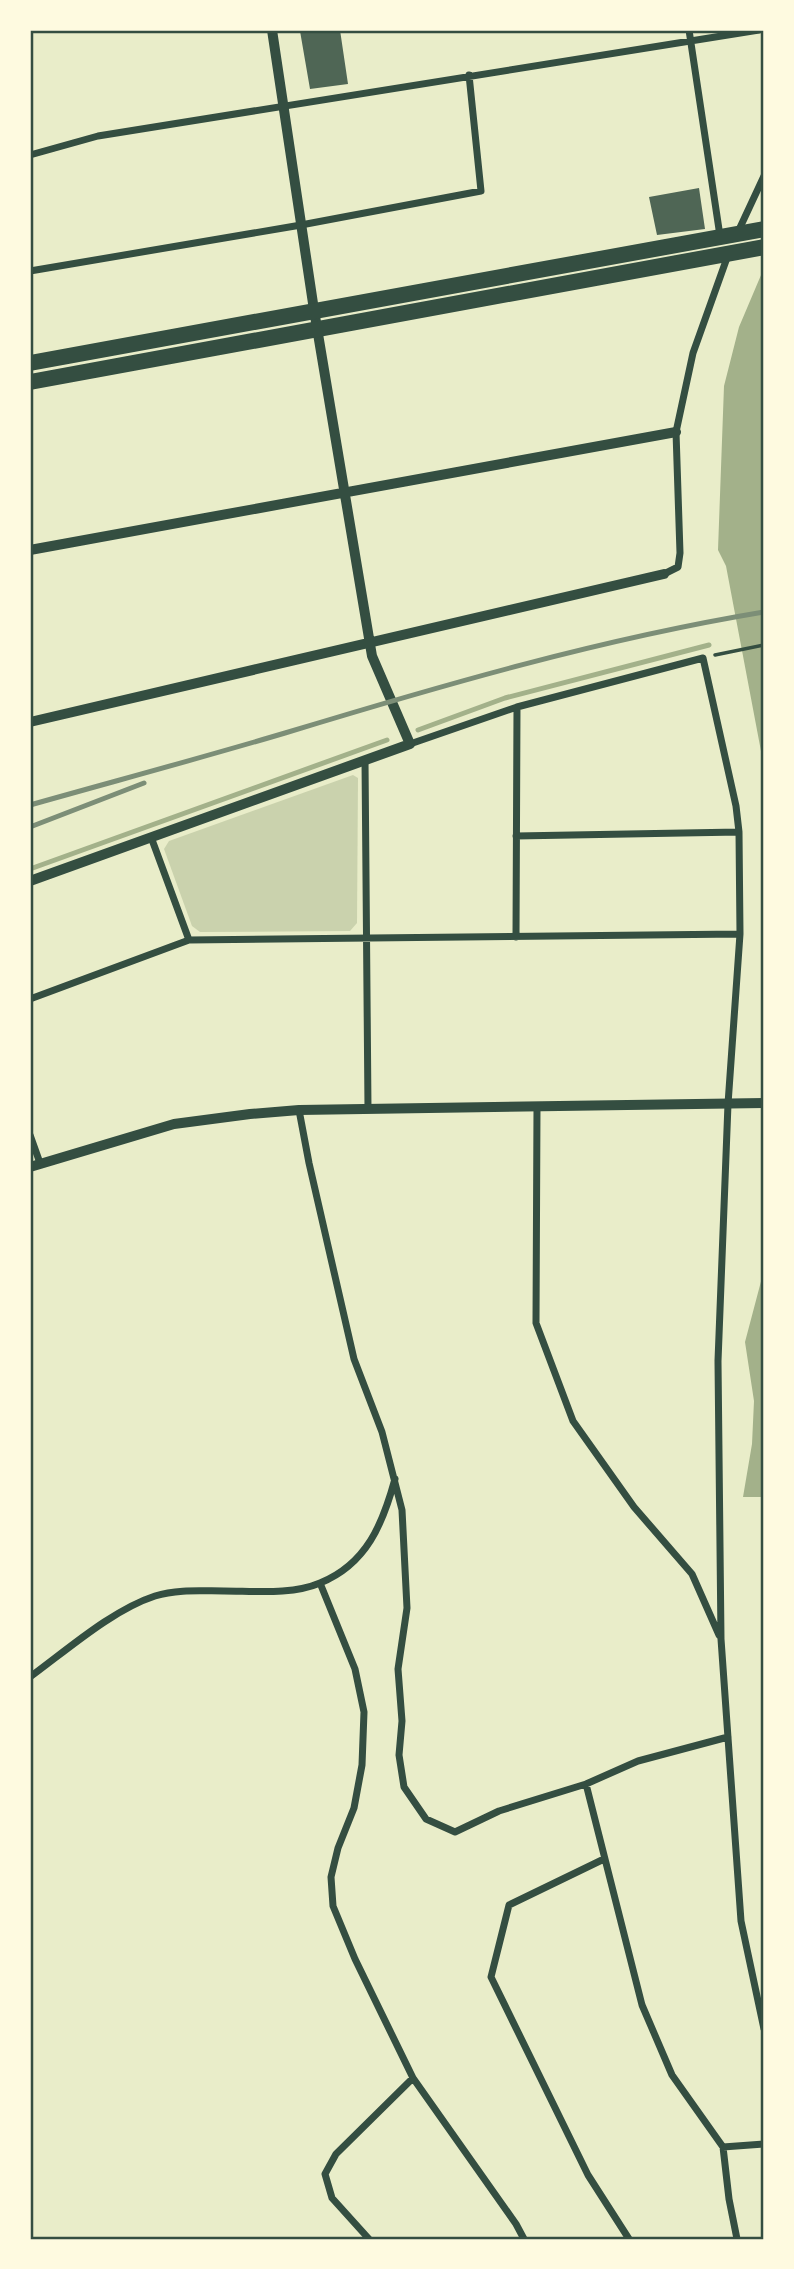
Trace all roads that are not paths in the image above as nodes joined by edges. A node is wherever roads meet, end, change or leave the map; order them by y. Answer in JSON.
{"nodes":[{"id":1,"x":272,"y":30,"type":"edge"},
{"id":2,"x":689,"y":30,"type":"edge"},
{"id":3,"x":759,"y":30,"type":"edge"},
{"id":4,"x":691,"y":41,"type":"junction"},
{"id":5,"x":468,"y":75,"type":"junction"},
{"id":6,"x":283,"y":105,"type":"junction"},
{"id":7,"x":30,"y":155,"type":"edge"},
{"id":8,"x":764,"y":176,"type":"edge"},
{"id":9,"x":301,"y":225,"type":"junction"},
{"id":10,"x":760,"y":230,"type":"edge"},
{"id":11,"x":737,"y":233,"type":"junction"},
{"id":12,"x":720,"y":237,"type":"junction"},
{"id":13,"x":758,"y":248,"type":"edge"},
{"id":14,"x":730,"y":252,"type":"junction"},
{"id":15,"x":30,"y":271,"type":"edge"},
{"id":16,"x":314,"y":310,"type":"junction"},
{"id":17,"x":318,"y":327,"type":"junction"},
{"id":18,"x":30,"y":363,"type":"edge"},
{"id":19,"x":30,"y":382,"type":"edge"},
{"id":20,"x":676,"y":432,"type":"junction"},
{"id":21,"x":344,"y":493,"type":"junction"},
{"id":22,"x":30,"y":551,"type":"edge"},
{"id":23,"x":664,"y":574,"type":"joint"},
{"id":24,"x":369,"y":643,"type":"junction"},
{"id":25,"x":517,"y":707,"type":"junction"},
{"id":26,"x":30,"y":722,"type":"edge"},
{"id":27,"x":410,"y":744,"type":"junction"},
{"id":28,"x":366,"y":760,"type":"junction"},
{"id":29,"x":739,"y":832,"type":"junction"},
{"id":30,"x":516,"y":836,"type":"junction"},
{"id":31,"x":151,"y":837,"type":"junction"},
{"id":32,"x":30,"y":881,"type":"edge"},
{"id":33,"x":740,"y":934,"type":"junction"},
{"id":34,"x":516,"y":937,"type":"junction"},
{"id":35,"x":367,"y":939,"type":"junction"},
{"id":36,"x":189,"y":940,"type":"junction"},
{"id":37,"x":30,"y":999,"type":"edge"},
{"id":38,"x":728,"y":1104,"type":"junction"},
{"id":39,"x":764,"y":1104,"type":"edge"},
{"id":40,"x":537,"y":1107,"type":"junction"},
{"id":41,"x":368,"y":1109,"type":"junction"},
{"id":42,"x":299,"y":1110,"type":"junction"},
{"id":43,"x":30,"y":1135,"type":"edge"},
{"id":44,"x":35,"y":1165,"type":"edge"},
{"id":45,"x":395,"y":1478,"type":"junction"},
{"id":46,"x":320,"y":1583,"type":"junction"},
{"id":47,"x":721,"y":1639,"type":"junction"},
{"id":48,"x":30,"y":1677,"type":"edge"},
{"id":49,"x":728,"y":1737,"type":"junction"},
{"id":50,"x":586,"y":1784,"type":"junction"},
{"id":51,"x":604,"y":1859,"type":"junction"},
{"id":52,"x":764,"y":2029,"type":"edge"},
{"id":53,"x":413,"y":2078,"type":"junction"},
{"id":54,"x":764,"y":2144,"type":"edge"},
{"id":55,"x":723,"y":2147,"type":"junction"},
{"id":56,"x":369,"y":2239,"type":"edge"},
{"id":57,"x":524,"y":2239,"type":"edge"},
{"id":58,"x":629,"y":2239,"type":"edge"},
{"id":59,"x":737,"y":2239,"type":"edge"}],
"edges":[{"from":1,"to":6,"type":"street"},
{"from":2,"to":4,"type":"street"},
{"from":3,"to":4,"type":"street"},
{"from":4,"to":5,"type":"street"},
{"from":4,"to":12,"type":"street"},
{"from":5,"to":6,"type":"street"},
{"from":5,"to":9,"type":"street"},
{"from":6,"to":7,"type":"street"},
{"from":6,"to":9,"type":"street"},
{"from":8,"to":11,"type":"street"},
{"from":9,"to":15,"type":"street"},
{"from":9,"to":16,"type":"street"},
{"from":10,"to":11,"type":"highway"},
{"from":11,"to":12,"type":"highway"},
{"from":11,"to":14,"type":"street"},
{"from":12,"to":16,"type":"highway"},
{"from":13,"to":14,"type":"highway"},
{"from":14,"to":17,"type":"highway"},
{"from":14,"to":20,"type":"street"},
{"from":16,"to":17,"type":"street"},
{"from":16,"to":18,"type":"highway"},
{"from":17,"to":19,"type":"highway"},
{"from":17,"to":21,"type":"street"},
{"from":20,"to":21,"type":"street"},
{"from":20,"to":23,"type":"street"},
{"from":21,"to":22,"type":"street"},
{"from":21,"to":24,"type":"street"},
{"from":23,"to":24,"type":"street"},
{"from":24,"to":26,"type":"street"},
{"from":24,"to":27,"type":"street"},
{"from":25,"to":27,"type":"street"},
{"from":25,"to":29,"type":"street"},
{"from":25,"to":30,"type":"street"},
{"from":27,"to":28,"type":"street"},
{"from":28,"to":31,"type":"street"},
{"from":28,"to":35,"type":"street"},
{"from":29,"to":30,"type":"street"},
{"from":29,"to":33,"type":"street"},
{"from":30,"to":34,"type":"street"},
{"from":31,"to":32,"type":"street"},
{"from":31,"to":36,"type":"street"},
{"from":33,"to":34,"type":"street"},
{"from":33,"to":38,"type":"street"},
{"from":34,"to":35,"type":"street"},
{"from":35,"to":36,"type":"street"},
{"from":35,"to":41,"type":"street"},
{"from":36,"to":37,"type":"street"},
{"from":38,"to":39,"type":"street"},
{"from":38,"to":40,"type":"street"},
{"from":38,"to":47,"type":"street"},
{"from":40,"to":41,"type":"street"},
{"from":40,"to":47,"type":"street"},
{"from":41,"to":42,"type":"street"},
{"from":42,"to":44,"type":"street"},
{"from":42,"to":45,"type":"street"},
{"from":43,"to":44,"type":"street"},
{"from":45,"to":46,"type":"street"},
{"from":45,"to":50,"type":"street"},
{"from":46,"to":48,"type":"street"},
{"from":46,"to":53,"type":"street"},
{"from":47,"to":49,"type":"street"},
{"from":49,"to":50,"type":"street"},
{"from":49,"to":52,"type":"street"},
{"from":50,"to":51,"type":"street"},
{"from":51,"to":55,"type":"street"},
{"from":51,"to":58,"type":"street"},
{"from":53,"to":56,"type":"street"},
{"from":53,"to":57,"type":"street"},
{"from":54,"to":55,"type":"street"},
{"from":55,"to":59,"type":"street"}]}
